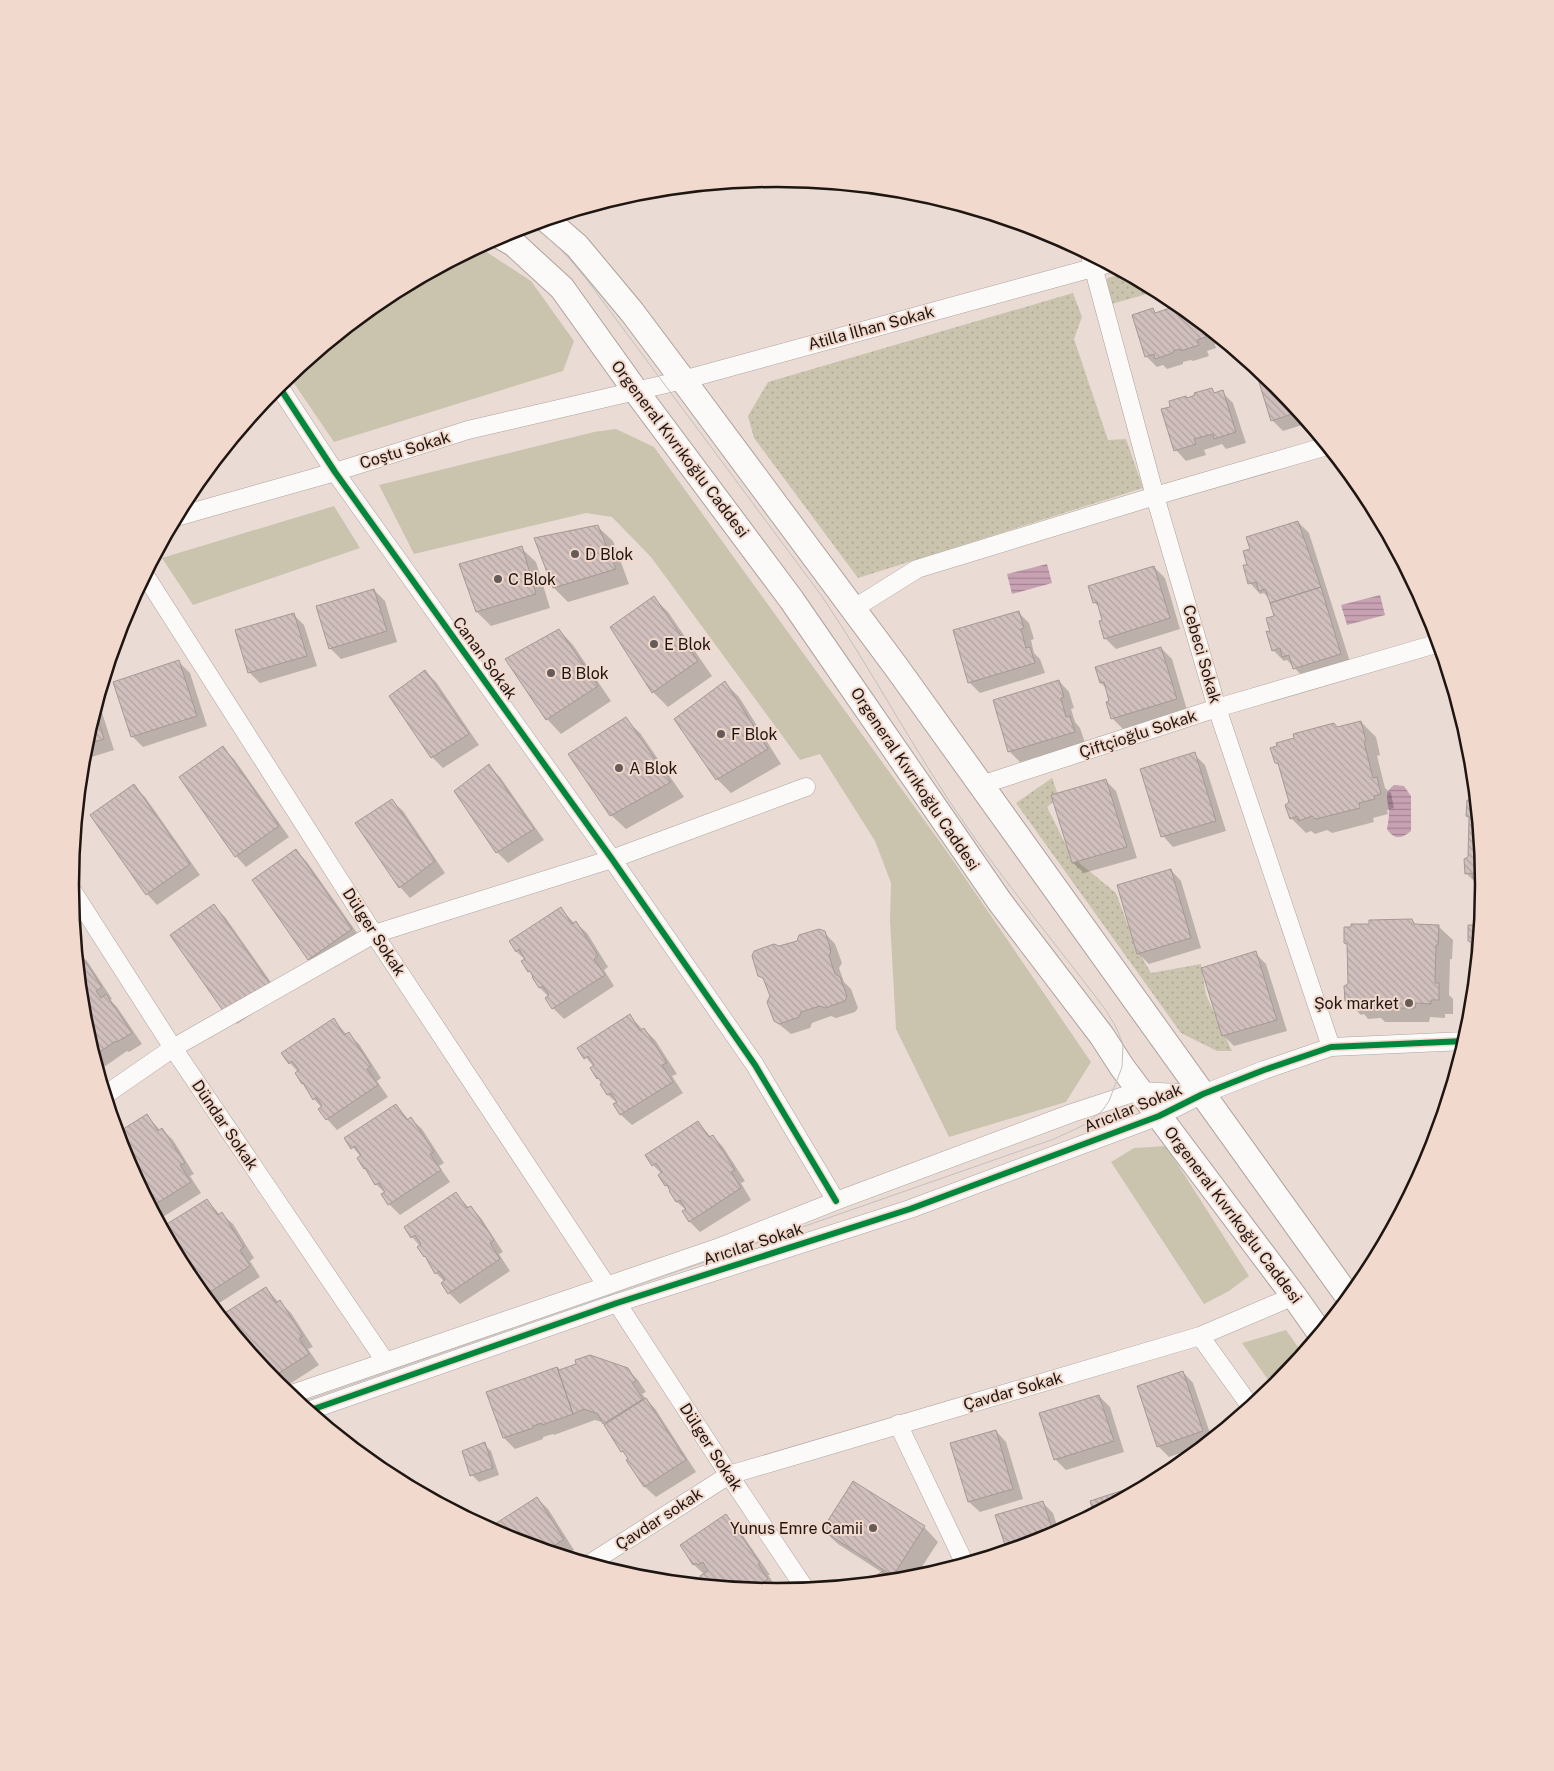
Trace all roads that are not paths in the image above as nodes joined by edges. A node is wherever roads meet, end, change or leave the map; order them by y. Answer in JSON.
{"nodes":[{"id":1,"x":551,"y":225,"type":"edge"},
{"id":2,"x":508,"y":241,"type":"edge"},
{"id":3,"x":1093,"y":263,"type":"edge"},
{"id":4,"x":1098,"y":266,"type":"edge"},
{"id":5,"x":683,"y":380,"type":"junction"},
{"id":6,"x":635,"y":390,"type":"junction"},
{"id":7,"x":283,"y":392,"type":"edge"},
{"id":8,"x":1321,"y":448,"type":"edge"},
{"id":9,"x":335,"y":472,"type":"junction"},
{"id":10,"x":1156,"y":496,"type":"junction"},
{"id":11,"x":186,"y":514,"type":"edge"},
{"id":12,"x":149,"y":581,"type":"edge"},
{"id":13,"x":853,"y":609,"type":"junction"},
{"id":14,"x":1432,"y":645,"type":"edge"},
{"id":15,"x":1217,"y":708,"type":"junction"},
{"id":16,"x":981,"y":785,"type":"junction"},
{"id":17,"x":806,"y":787,"type":"dead end"},
{"id":18,"x":612,"y":859,"type":"junction"},
{"id":19,"x":79,"y":902,"type":"edge"},
{"id":20,"x":374,"y":934,"type":"junction"},
{"id":21,"x":1457,"y":1041,"type":"edge"},
{"id":22,"x":1331,"y":1047,"type":"junction"},
{"id":23,"x":173,"y":1048,"type":"junction"},
{"id":24,"x":110,"y":1091,"type":"edge"},
{"id":25,"x":1139,"y":1091,"type":"junction"},
{"id":26,"x":1203,"y":1094,"type":"junction"},
{"id":27,"x":1159,"y":1116,"type":"junction"},
{"id":28,"x":836,"y":1201,"type":"junction"},
{"id":29,"x":606,"y":1286,"type":"junction"},
{"id":30,"x":1345,"y":1292,"type":"edge"},
{"id":31,"x":1294,"y":1296,"type":"junction"},
{"id":32,"x":617,"y":1303,"type":"junction"},
{"id":33,"x":1317,"y":1328,"type":"edge"},
{"id":34,"x":1200,"y":1336,"type":"junction"},
{"id":35,"x":385,"y":1361,"type":"junction"},
{"id":36,"x":297,"y":1392,"type":"edge"},
{"id":37,"x":1247,"y":1401,"type":"edge"},
{"id":38,"x":315,"y":1408,"type":"edge"},
{"id":39,"x":898,"y":1424,"type":"junction"},
{"id":40,"x":729,"y":1475,"type":"junction"},
{"id":41,"x":963,"y":1558,"type":"edge"},
{"id":42,"x":596,"y":1560,"type":"edge"},
{"id":43,"x":801,"y":1583,"type":"edge"}],
"edges":[{"from":1,"to":5,"type":"main road"},
{"from":2,"to":6,"type":"main road","name":"Orgeneral Kıvrıkoğlu Caddesi"},
{"from":3,"to":5,"type":"street","name":"Atilla İlhan Sokak"},
{"from":4,"to":10,"type":"street","name":"Cebeci Sokak"},
{"from":5,"to":6,"type":"street","name":"Atilla İlhan Sokak"},
{"from":5,"to":13,"type":"main road"},
{"from":6,"to":9,"type":"street","name":"Coştu Sokak"},
{"from":6,"to":25,"type":"main road","name":"Orgeneral Kıvrıkoğlu Caddesi"},
{"from":7,"to":9,"type":"street","name":"Canan Sokak"},
{"from":8,"to":10,"type":"street"},
{"from":9,"to":11,"type":"street","name":"Coştu Sokak"},
{"from":9,"to":18,"type":"street","name":"Canan Sokak"},
{"from":10,"to":13,"type":"street"},
{"from":10,"to":15,"type":"street","name":"Cebeci Sokak"},
{"from":12,"to":20,"type":"street","name":"Dülger Sokak"},
{"from":13,"to":16,"type":"main road"},
{"from":14,"to":15,"type":"street","name":"Çiftçioğlu Sokak"},
{"from":15,"to":16,"type":"street","name":"Çiftçioğlu Sokak"},
{"from":15,"to":22,"type":"street","name":"Cebeci Sokak"},
{"from":16,"to":26,"type":"main road"},
{"from":17,"to":18,"type":"street"},
{"from":18,"to":20,"type":"street"},
{"from":18,"to":28,"type":"street","name":"Canan Sokak"},
{"from":19,"to":23,"type":"street","name":"Dündar Sokak"},
{"from":20,"to":23,"type":"street"},
{"from":20,"to":29,"type":"street","name":"Dülger Sokak"},
{"from":21,"to":22,"type":"street","name":"Arıcılar Sokak"},
{"from":22,"to":26,"type":"street","name":"Arıcılar Sokak"},
{"from":23,"to":24,"type":"street"},
{"from":23,"to":35,"type":"street","name":"Dündar Sokak"},
{"from":25,"to":26,"type":"street"},
{"from":25,"to":27,"type":"main road","name":"Orgeneral Kıvrıkoğlu Caddesi"},
{"from":25,"to":28,"type":"street"},
{"from":26,"to":27,"type":"street","name":"Arıcılar Sokak"},
{"from":26,"to":30,"type":"main road"},
{"from":27,"to":31,"type":"main road","name":"Orgeneral Kıvrıkoğlu Caddesi"},
{"from":27,"to":32,"type":"street","name":"Arıcılar Sokak"},
{"from":28,"to":29,"type":"street"},
{"from":29,"to":35,"type":"street"},
{"from":31,"to":33,"type":"main road","name":"Orgeneral Kıvrıkoğlu Caddesi"},
{"from":31,"to":34,"type":"street","name":"Çavdar Sokak"},
{"from":32,"to":38,"type":"street","name":"Arıcılar Sokak"},
{"from":32,"to":40,"type":"street","name":"Dülger Sokak"},
{"from":34,"to":37,"type":"street"},
{"from":34,"to":39,"type":"street","name":"Çavdar Sokak"},
{"from":35,"to":36,"type":"street"},
{"from":39,"to":40,"type":"street","name":"Çavdar Sokak"},
{"from":39,"to":41,"type":"street"},
{"from":40,"to":42,"type":"street","name":"Çavdar sokak"},
{"from":40,"to":43,"type":"street","name":"Dülger Sokak"}]}
